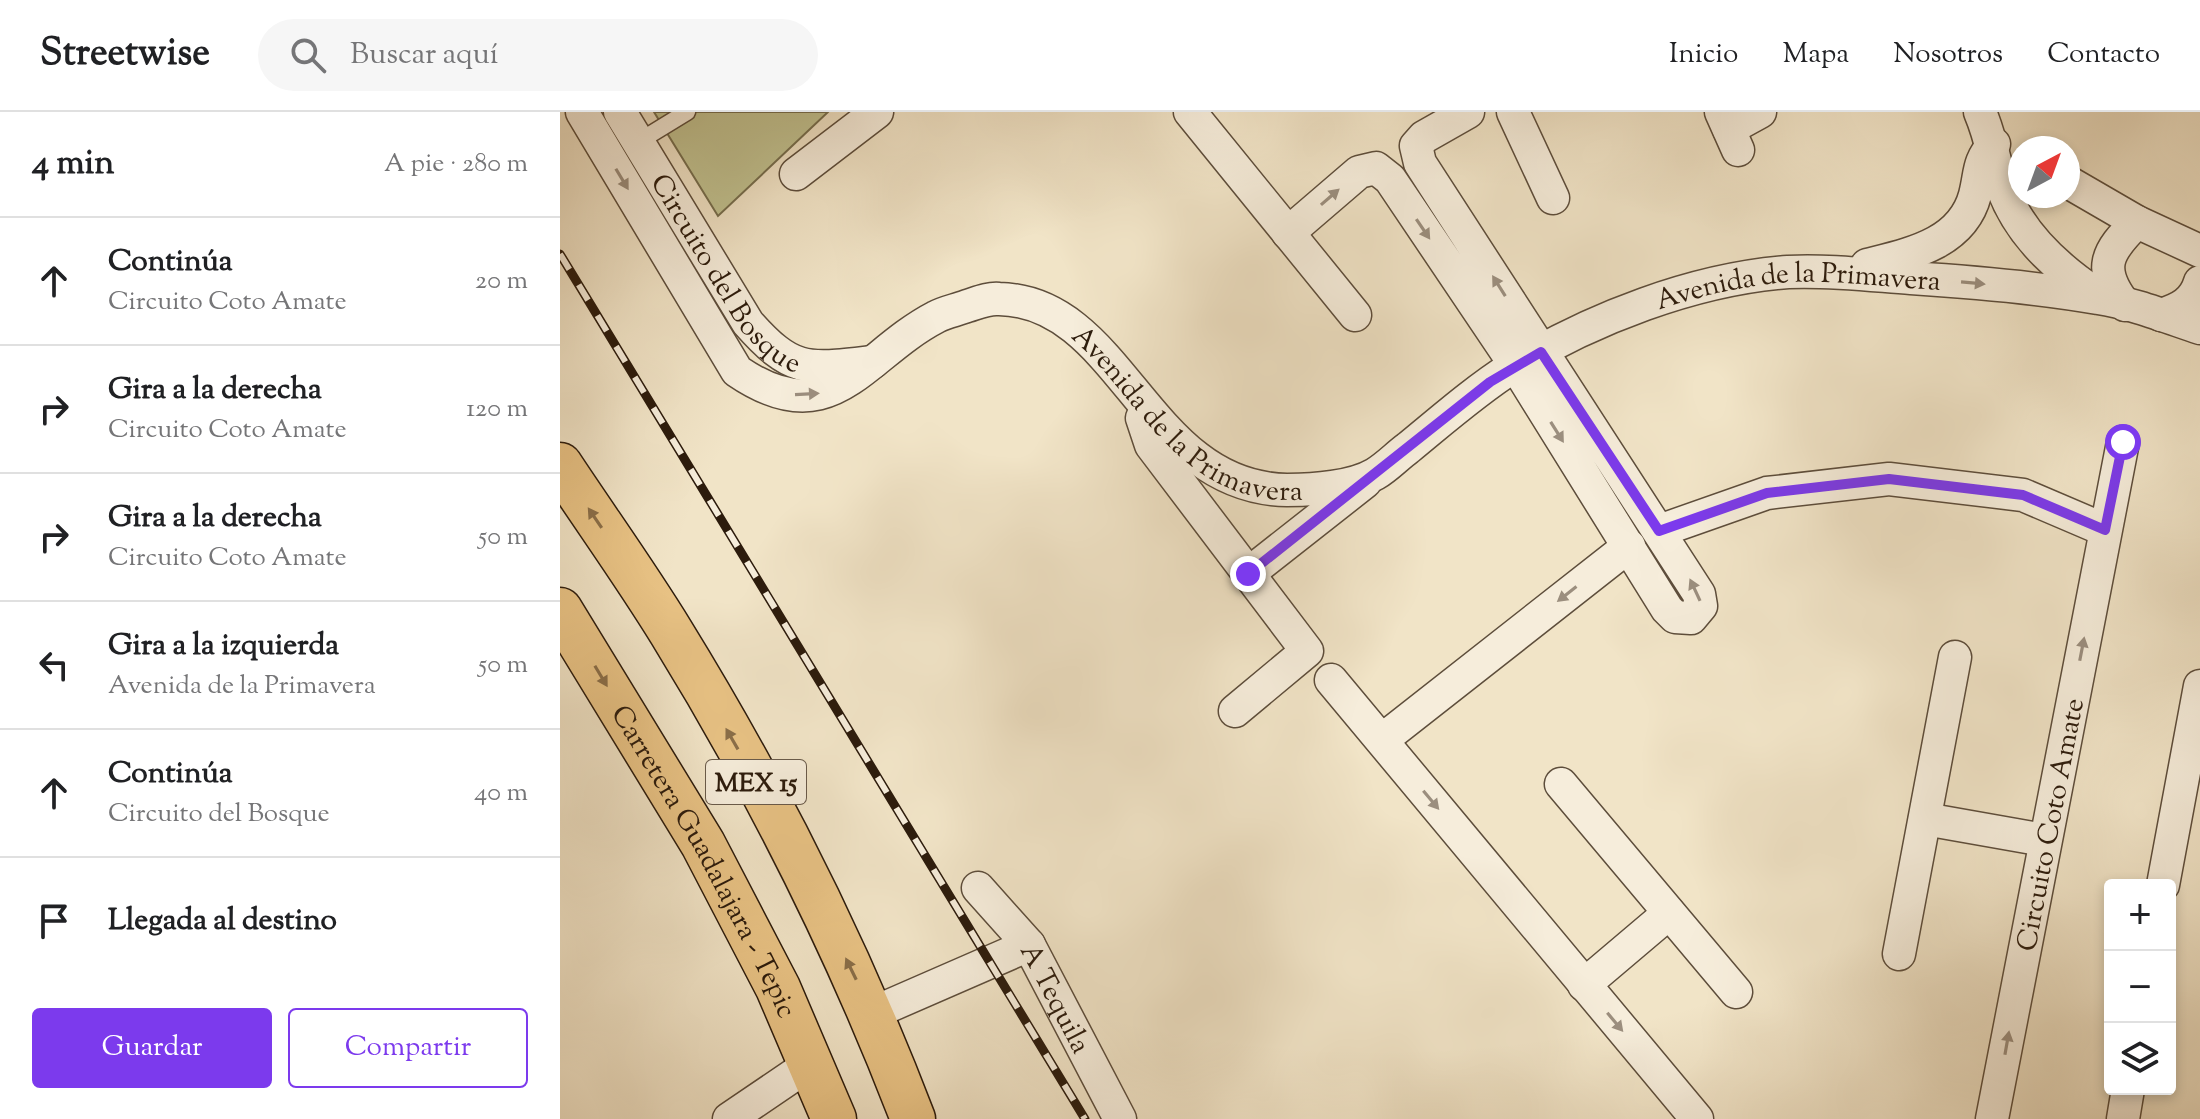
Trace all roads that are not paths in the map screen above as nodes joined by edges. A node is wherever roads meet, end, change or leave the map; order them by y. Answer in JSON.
{"nodes":[{"id":1,"x":582,"y":112,"type":"edge"},
{"id":2,"x":620,"y":112,"type":"edge"},
{"id":3,"x":687,"y":112,"type":"edge"},
{"id":4,"x":877,"y":112,"type":"edge"},
{"id":5,"x":1190,"y":112,"type":"edge"},
{"id":6,"x":1468,"y":112,"type":"edge"},
{"id":7,"x":1513,"y":112,"type":"edge"},
{"id":8,"x":1760,"y":112,"type":"edge"},
{"id":9,"x":1980,"y":112,"type":"edge"},
{"id":10,"x":1729,"y":130,"type":"edge"},
{"id":11,"x":638,"y":142,"type":"junction"},
{"id":12,"x":2007,"y":147,"type":"edge"},
{"id":13,"x":796,"y":174,"type":"dead end"},
{"id":14,"x":2080,"y":189,"type":"edge"},
{"id":15,"x":1553,"y":198,"type":"dead end"},
{"id":16,"x":2137,"y":222,"type":"junction"},
{"id":17,"x":1288,"y":233,"type":"junction"},
{"id":18,"x":2198,"y":254,"type":"edge"},
{"id":19,"x":1840,"y":272,"type":"junction"},
{"id":20,"x":2200,"y":282,"type":"edge"},
{"id":21,"x":2114,"y":302,"type":"junction"},
{"id":22,"x":1355,"y":315,"type":"dead end"},
{"id":23,"x":2161,"y":315,"type":"junction"},
{"id":24,"x":2200,"y":328,"type":"edge"},
{"id":25,"x":1528,"y":359,"type":"junction"},
{"id":26,"x":873,"y":362,"type":"junction"},
{"id":27,"x":737,"y":371,"type":"joint"},
{"id":28,"x":1142,"y":403,"type":"junction"},
{"id":29,"x":2123,"y":442,"type":"dead end"},
{"id":30,"x":560,"y":465,"type":"edge"},
{"id":31,"x":1374,"y":475,"type":"junction"},
{"id":32,"x":2105,"y":530,"type":"junction"},
{"id":33,"x":1659,"y":531,"type":"junction"},
{"id":34,"x":1629,"y":546,"type":"junction"},
{"id":35,"x":1248,"y":574,"type":"junction"},
{"id":36,"x":560,"y":610,"type":"edge"},
{"id":37,"x":1955,"y":657,"type":"dead end"},
{"id":38,"x":1331,"y":680,"type":"dead end"},
{"id":39,"x":2200,"y":686,"type":"edge"},
{"id":40,"x":1235,"y":711,"type":"dead end"},
{"id":41,"x":1382,"y":740,"type":"junction"},
{"id":42,"x":1561,"y":784,"type":"dead end"},
{"id":43,"x":1925,"y":819,"type":"junction"},
{"id":44,"x":2044,"y":840,"type":"junction"},
{"id":45,"x":2164,"y":879,"type":"edge"},
{"id":46,"x":978,"y":888,"type":"dead end"},
{"id":47,"x":1669,"y":913,"type":"junction"},
{"id":48,"x":1029,"y":945,"type":"junction"},
{"id":49,"x":1899,"y":954,"type":"dead end"},
{"id":50,"x":1584,"y":985,"type":"junction"},
{"id":51,"x":1736,"y":992,"type":"dead end"},
{"id":52,"x":873,"y":1013,"type":"junction"},
{"id":53,"x":810,"y":1064,"type":"junction"},
{"id":54,"x":2127,"y":1095,"type":"edge"},
{"id":55,"x":729,"y":1119,"type":"edge"},
{"id":56,"x":834,"y":1119,"type":"edge"},
{"id":57,"x":913,"y":1119,"type":"edge"},
{"id":58,"x":1120,"y":1119,"type":"edge"},
{"id":59,"x":1697,"y":1119,"type":"edge"},
{"id":60,"x":1992,"y":1119,"type":"edge"},
{"id":61,"x":2123,"y":1119,"type":"edge"}],
"edges":[{"from":1,"to":27,"type":"street","name":"Circuito del Bosque","one_way":true},
{"from":2,"to":11,"type":"street","name":"Circuito del Bosque"},
{"from":3,"to":11,"type":"lane"},
{"from":4,"to":13,"type":"street"},
{"from":5,"to":17,"type":"street"},
{"from":25,"to":6,"type":"street","one_way":true},
{"from":7,"to":15,"type":"street"},
{"from":8,"to":10,"type":"street"},
{"from":9,"to":12,"type":"street"},
{"from":11,"to":26,"type":"street","name":"Circuito del Bosque"},
{"from":12,"to":19,"type":"street"},
{"from":12,"to":21,"type":"street"},
{"from":14,"to":16,"type":"street"},
{"from":16,"to":18,"type":"street"},
{"from":16,"to":21,"type":"street"},
{"from":17,"to":22,"type":"street"},
{"from":17,"to":25,"type":"street","one_way":true},
{"from":19,"to":21,"type":"street","name":"Avenida de la Primavera","one_way":true},
{"from":19,"to":25,"type":"street","name":"Avenida de la Primavera"},
{"from":20,"to":23,"type":"street"},
{"from":21,"to":23,"type":"street","name":"Avenida de la Primavera"},
{"from":23,"to":24,"type":"street","name":"Avenida de la Primavera"},
{"from":25,"to":31,"type":"street","name":"Avenida de la Primavera"},
{"from":25,"to":33,"type":"street"},
{"from":25,"to":34,"type":"street","one_way":true},
{"from":27,"to":26,"type":"street","name":"Avenida de la Primavera","one_way":true},
{"from":26,"to":28,"type":"street","name":"Avenida de la Primavera"},
{"from":28,"to":31,"type":"street","name":"Avenida de la Primavera"},
{"from":28,"to":35,"type":"street"},
{"from":29,"to":32,"type":"street","name":"Circuito Coto Amate"},
{"from":52,"to":30,"type":"highway","number":"MEX 15","one_way":true},
{"from":31,"to":35,"type":"street"},
{"from":32,"to":33,"type":"street"},
{"from":44,"to":32,"type":"street","name":"Circuito Coto Amate","one_way":true},
{"from":34,"to":33,"type":"street","one_way":true},
{"from":34,"to":41,"type":"street","one_way":true},
{"from":35,"to":40,"type":"street"},
{"from":36,"to":53,"type":"highway","name":"Carretera Guadalajara - Tepic","number":"MEX 15","one_way":true},
{"from":37,"to":43,"type":"street"},
{"from":38,"to":41,"type":"street"},
{"from":39,"to":45,"type":"street"},
{"from":41,"to":50,"type":"street","one_way":true},
{"from":42,"to":47,"type":"street"},
{"from":43,"to":44,"type":"street"},
{"from":43,"to":49,"type":"street"},
{"from":60,"to":44,"type":"street","name":"Circuito Coto Amate","one_way":true},
{"from":46,"to":48,"type":"street","name":"A Tequila"},
{"from":47,"to":50,"type":"street"},
{"from":47,"to":51,"type":"street"},
{"from":48,"to":52,"type":"street"},
{"from":48,"to":58,"type":"street","name":"A Tequila"},
{"from":50,"to":59,"type":"street","one_way":true},
{"from":52,"to":57,"type":"highway","number":"MEX 15"},
{"from":53,"to":55,"type":"street"},
{"from":53,"to":56,"type":"highway","name":"Carretera Guadalajara - Tepic","number":"MEX 15"},
{"from":54,"to":61,"type":"street"}]}
